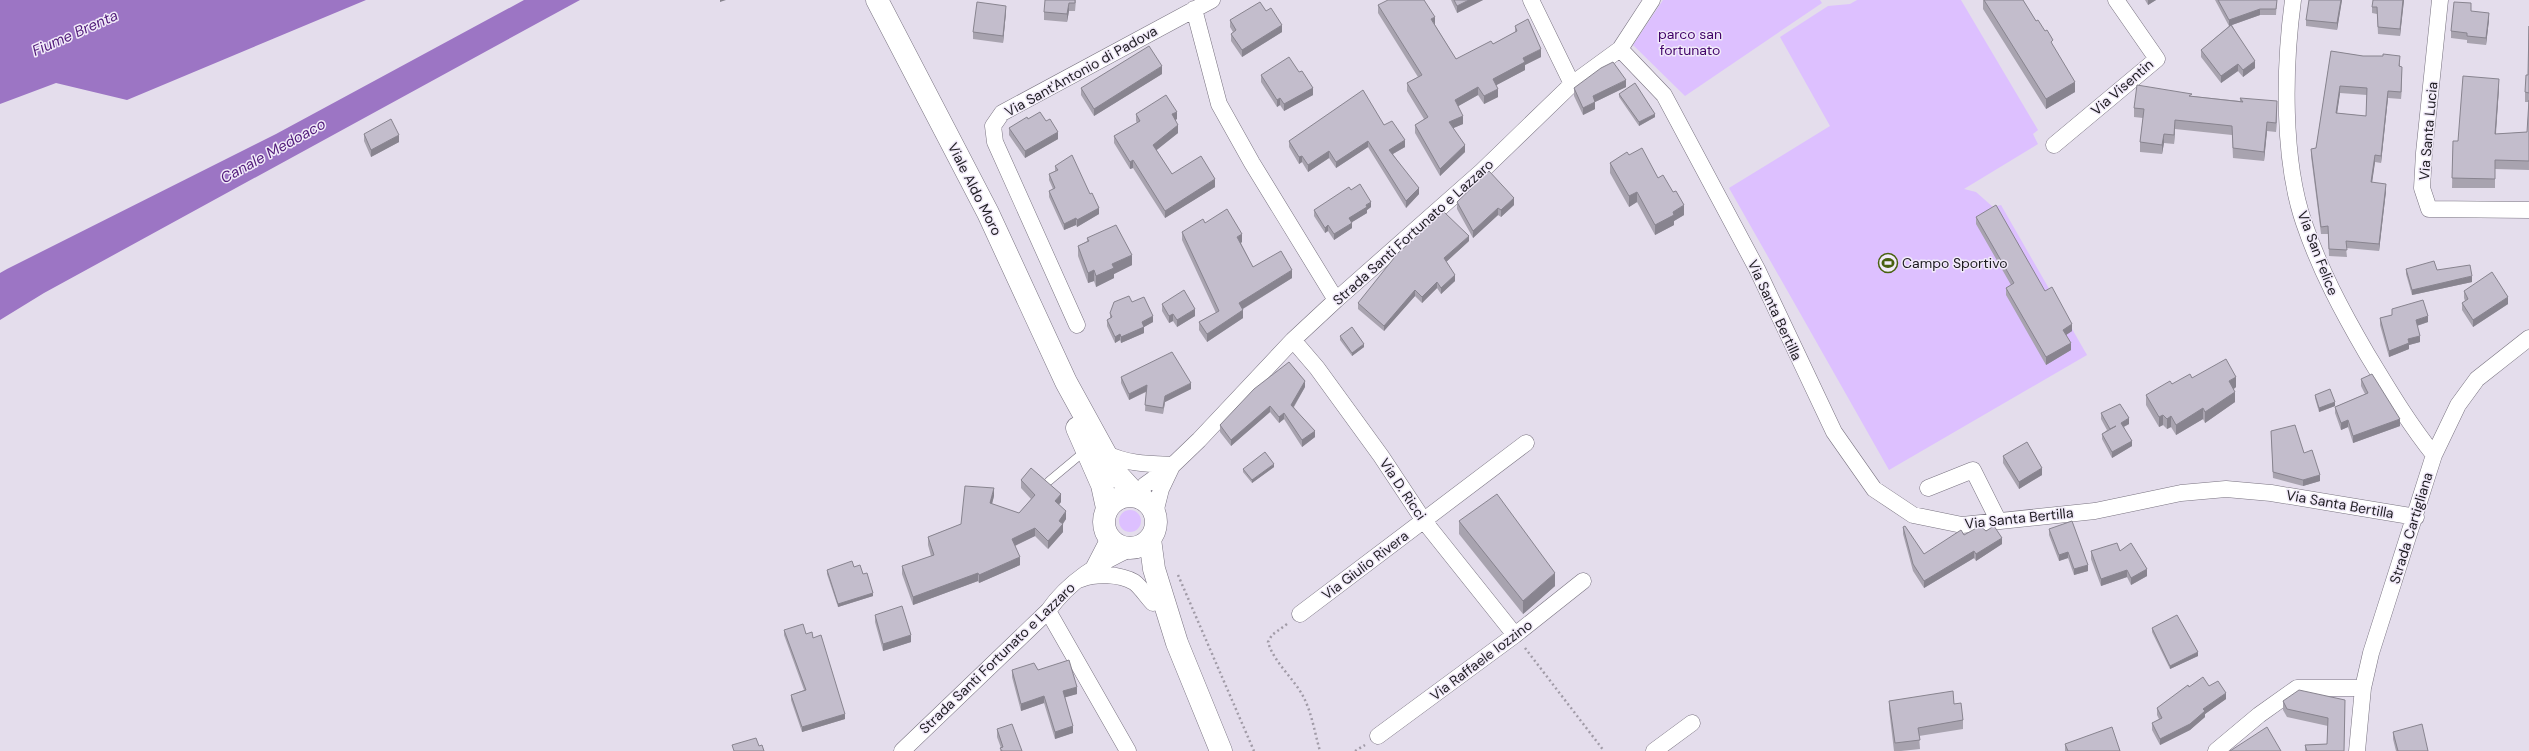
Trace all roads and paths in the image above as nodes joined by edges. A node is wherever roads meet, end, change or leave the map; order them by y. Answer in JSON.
{"nodes":[{"id":1,"x":877,"y":0,"type":"edge"},
{"id":2,"x":1212,"y":0,"type":"edge"},
{"id":3,"x":1531,"y":0,"type":"edge"},
{"id":4,"x":1652,"y":0,"type":"edge"},
{"id":5,"x":2116,"y":0,"type":"edge"},
{"id":6,"x":2293,"y":0,"type":"edge"},
{"id":7,"x":2440,"y":0,"type":"edge"},
{"id":8,"x":1194,"y":9,"type":"junction"},
{"id":9,"x":1620,"y":49,"type":"junction"},
{"id":10,"x":1572,"y":84,"type":"junction"},
{"id":11,"x":2054,"y":145,"type":"dead end"},
{"id":12,"x":2529,"y":210,"type":"edge"},
{"id":13,"x":1336,"y":300,"type":"junction"},
{"id":14,"x":1077,"y":324,"type":"dead end"},
{"id":15,"x":2529,"y":338,"type":"edge"},
{"id":16,"x":1293,"y":340,"type":"junction"},
{"id":17,"x":1526,"y":443,"type":"dead end"},
{"id":18,"x":1096,"y":451,"type":"junction"},
{"id":19,"x":2434,"y":455,"type":"junction"},
{"id":20,"x":1173,"y":465,"type":"junction"},
{"id":21,"x":1049,"y":481,"type":"edge"},
{"id":22,"x":1928,"y":488,"type":"dead end"},
{"id":23,"x":1138,"y":497,"type":"junction"},
{"id":24,"x":1107,"y":508,"type":"junction"},
{"id":25,"x":1155,"y":513,"type":"junction"},
{"id":26,"x":2416,"y":517,"type":"junction"},
{"id":27,"x":1998,"y":520,"type":"junction"},
{"id":28,"x":1424,"y":521,"type":"junction"},
{"id":29,"x":1108,"y":538,"type":"junction"},
{"id":30,"x":1138,"y":545,"type":"junction"},
{"id":31,"x":1094,"y":568,"type":"junction"},
{"id":32,"x":1176,"y":569,"type":"dead end"},
{"id":33,"x":1076,"y":581,"type":"junction"},
{"id":34,"x":1583,"y":581,"type":"dead end"},
{"id":35,"x":1153,"y":603,"type":"junction"},
{"id":36,"x":1048,"y":611,"type":"junction"},
{"id":37,"x":1300,"y":614,"type":"joint"},
{"id":38,"x":1515,"y":635,"type":"junction"},
{"id":39,"x":1177,"y":643,"type":"junction"},
{"id":40,"x":2363,"y":688,"type":"junction"},
{"id":41,"x":1692,"y":723,"type":"dead end"},
{"id":42,"x":1378,"y":736,"type":"dead end"},
{"id":43,"x":902,"y":751,"type":"edge"},
{"id":44,"x":1128,"y":751,"type":"edge"},
{"id":45,"x":1221,"y":751,"type":"edge"},
{"id":46,"x":1254,"y":751,"type":"edge"},
{"id":47,"x":1320,"y":751,"type":"edge"},
{"id":48,"x":1604,"y":751,"type":"edge"},
{"id":49,"x":1654,"y":751,"type":"edge"},
{"id":50,"x":2216,"y":751,"type":"edge"},
{"id":51,"x":2357,"y":751,"type":"edge"}],
"edges":[{"from":1,"to":18,"type":"main road","name":"Viale Aldo Moro"},
{"from":2,"to":8,"type":"street","name":"Via Sant'Antonio di Padova"},
{"from":3,"to":10,"type":"street"},
{"from":4,"to":9,"type":"street","name":"Strada Santi Fortunato e Lazzaro"},
{"from":5,"to":11,"type":"street","name":"Via Visentin"},
{"from":6,"to":19,"type":"street","name":"Via San Felice"},
{"from":7,"to":12,"type":"street","name":"Via Santa Lucia"},
{"from":8,"to":13,"type":"street"},
{"from":8,"to":14,"type":"street","name":"Via Sant'Antonio di Padova"},
{"from":9,"to":10,"type":"street","name":"Strada Santi Fortunato e Lazzaro"},
{"from":9,"to":27,"type":"street","name":"Via Santa Bertilla"},
{"from":10,"to":13,"type":"street","name":"Strada Santi Fortunato e Lazzaro"},
{"from":13,"to":16,"type":"street","name":"Strada Santi Fortunato e Lazzaro"},
{"from":15,"to":19,"type":"street","name":"Strada Cartigliana"},
{"from":16,"to":20,"type":"street","name":"Strada Santi Fortunato e Lazzaro"},
{"from":16,"to":28,"type":"street","name":"Via D. Ricci"},
{"from":17,"to":28,"type":"street","name":"Via Giulio Rivera"},
{"from":18,"to":20,"type":"street"},
{"from":18,"to":21,"type":"lane"},
{"from":18,"to":23,"type":"main road","name":"Viale Aldo Moro"},
{"from":18,"to":24,"type":"main road","name":"Viale Aldo Moro"},
{"from":19,"to":26,"type":"street","name":"Strada Cartigliana"},
{"from":20,"to":23,"type":"street","name":"Strada Santi Fortunato e Lazzaro"},
{"from":20,"to":25,"type":"street","name":"Strada Santi Fortunato e Lazzaro"},
{"from":22,"to":27,"type":"street"},
{"from":23,"to":24,"type":"main road"},
{"from":23,"to":25,"type":"main road"},
{"from":24,"to":29,"type":"main road"},
{"from":25,"to":30,"type":"main road","name":"Strada Santi Fortunato e Lazzaro"},
{"from":26,"to":27,"type":"street","name":"Via Santa Bertilla"},
{"from":26,"to":40,"type":"street","name":"Strada Cartigliana"},
{"from":28,"to":37,"type":"street","name":"Via Giulio Rivera"},
{"from":28,"to":38,"type":"street","name":"Via D. Ricci"},
{"from":29,"to":30,"type":"main road"},
{"from":29,"to":31,"type":"street","name":"Strada Santi Fortunato e Lazzaro"},
{"from":30,"to":31,"type":"street","name":"Strada Santi Fortunato e Lazzaro"},
{"from":30,"to":35,"type":"main road"},
{"from":30,"to":39,"type":"main road"},
{"from":31,"to":33,"type":"street","name":"Strada Santi Fortunato e Lazzaro"},
{"from":32,"to":46,"type":"path"},
{"from":33,"to":35,"type":"street"},
{"from":33,"to":36,"type":"street","name":"Strada Santi Fortunato e Lazzaro"},
{"from":34,"to":38,"type":"street","name":"Via Raffaele Iozzino"},
{"from":35,"to":39,"type":"main road"},
{"from":36,"to":43,"type":"street","name":"Strada Santi Fortunato e Lazzaro"},
{"from":36,"to":44,"type":"street"},
{"from":37,"to":47,"type":"path"},
{"from":38,"to":42,"type":"street","name":"Via Raffaele Iozzino"},
{"from":38,"to":48,"type":"path"},
{"from":39,"to":45,"type":"main road"},
{"from":40,"to":50,"type":"street"},
{"from":40,"to":51,"type":"street","name":"Strada Cartigliana"},
{"from":41,"to":49,"type":"street"}]}
